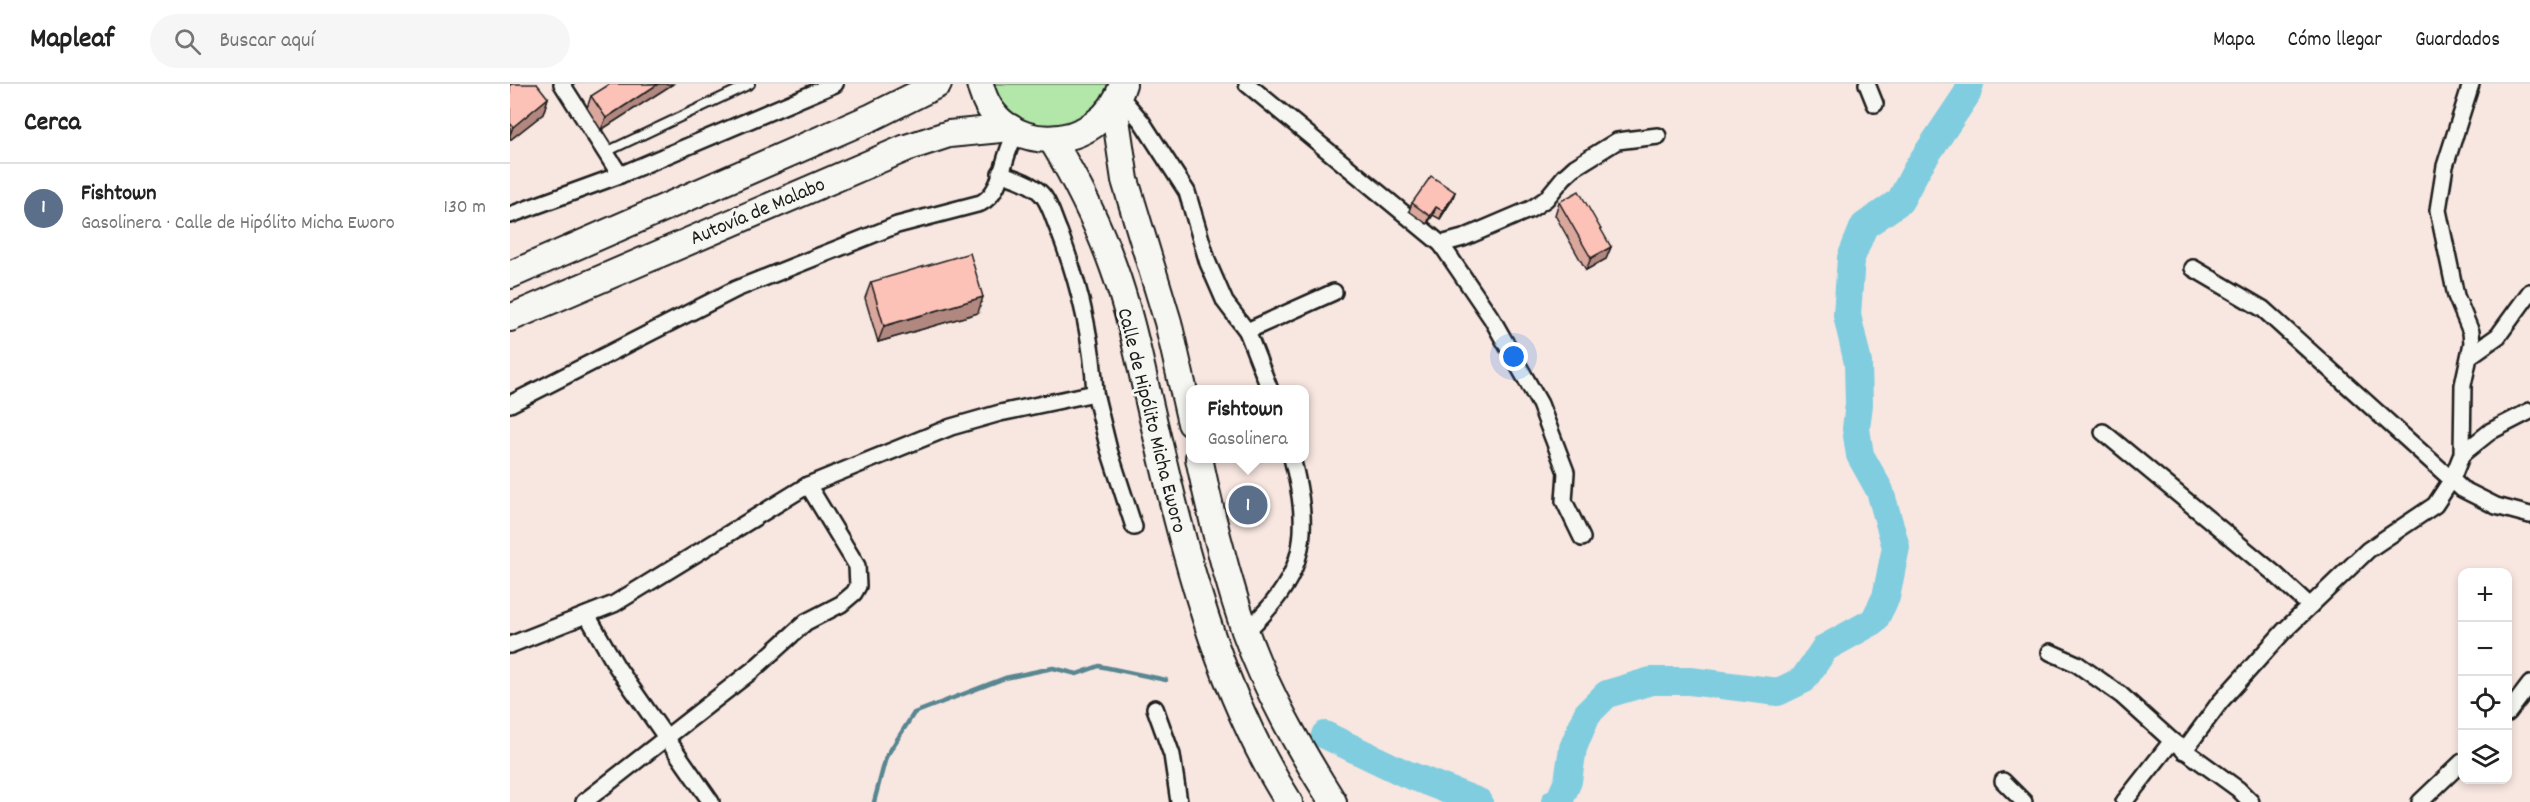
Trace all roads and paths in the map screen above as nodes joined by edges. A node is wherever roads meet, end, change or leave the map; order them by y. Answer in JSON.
{"nodes":[{"id":1,"x":562,"y":84,"type":"edge"},
{"id":2,"x":750,"y":84,"type":"edge"},
{"id":3,"x":835,"y":84,"type":"edge"},
{"id":4,"x":938,"y":84,"type":"edge"},
{"id":5,"x":980,"y":84,"type":"edge"},
{"id":6,"x":1247,"y":84,"type":"edge"},
{"id":7,"x":1867,"y":84,"type":"edge"},
{"id":8,"x":2471,"y":84,"type":"edge"},
{"id":9,"x":1119,"y":95,"type":"edge"},
{"id":10,"x":1875,"y":104,"type":"dead end"},
{"id":11,"x":1015,"y":130,"type":"junction"},
{"id":12,"x":1658,"y":136,"type":"dead end"},
{"id":13,"x":1052,"y":140,"type":"junction"},
{"id":14,"x":606,"y":152,"type":"junction"},
{"id":15,"x":1000,"y":173,"type":"junction"},
{"id":16,"x":620,"y":175,"type":"junction"},
{"id":17,"x":510,"y":215,"type":"edge"},
{"id":18,"x":1441,"y":244,"type":"junction"},
{"id":19,"x":2193,"y":268,"type":"dead end"},
{"id":20,"x":510,"y":275,"type":"edge"},
{"id":21,"x":2530,"y":291,"type":"edge"},
{"id":22,"x":1334,"y":292,"type":"dead end"},
{"id":23,"x":510,"y":318,"type":"edge"},
{"id":24,"x":1247,"y":331,"type":"junction"},
{"id":25,"x":2471,"y":355,"type":"junction"},
{"id":26,"x":1268,"y":385,"type":"edge"},
{"id":27,"x":1095,"y":393,"type":"junction"},
{"id":28,"x":1186,"y":401,"type":"edge"},
{"id":29,"x":510,"y":404,"type":"edge"},
{"id":30,"x":2530,"y":411,"type":"edge"},
{"id":31,"x":2103,"y":432,"type":"dead end"},
{"id":32,"x":2462,"y":454,"type":"junction"},
{"id":33,"x":1200,"y":463,"type":"edge"},
{"id":34,"x":1293,"y":463,"type":"edge"},
{"id":35,"x":2452,"y":480,"type":"junction"},
{"id":36,"x":808,"y":485,"type":"junction"},
{"id":37,"x":2530,"y":515,"type":"edge"},
{"id":38,"x":1134,"y":527,"type":"dead end"},
{"id":39,"x":1582,"y":538,"type":"dead end"},
{"id":40,"x":2310,"y":606,"type":"junction"},
{"id":41,"x":587,"y":615,"type":"junction"},
{"id":42,"x":1245,"y":632,"type":"junction"},
{"id":43,"x":510,"y":645,"type":"edge"},
{"id":44,"x":2050,"y":652,"type":"dead end"},
{"id":45,"x":2530,"y":684,"type":"edge"},
{"id":46,"x":1155,"y":708,"type":"dead end"},
{"id":47,"x":2512,"y":708,"type":"edge"},
{"id":48,"x":666,"y":736,"type":"junction"},
{"id":49,"x":2172,"y":741,"type":"junction"},
{"id":50,"x":2184,"y":750,"type":"junction"},
{"id":51,"x":2458,"y":767,"type":"edge"},
{"id":52,"x":2004,"y":780,"type":"dead end"},
{"id":53,"x":584,"y":802,"type":"edge"},
{"id":54,"x":711,"y":802,"type":"edge"},
{"id":55,"x":1179,"y":802,"type":"edge"},
{"id":56,"x":1289,"y":802,"type":"edge"},
{"id":57,"x":1334,"y":802,"type":"edge"},
{"id":58,"x":2024,"y":802,"type":"edge"},
{"id":59,"x":2124,"y":802,"type":"edge"},
{"id":60,"x":2250,"y":802,"type":"edge"},
{"id":61,"x":2420,"y":802,"type":"edge"}],
"edges":[{"from":1,"to":14,"type":"street"},
{"from":2,"to":14,"type":"lane"},
{"from":3,"to":16,"type":"street"},
{"from":4,"to":20,"type":"main road","name":"Autovía de Malabo"},
{"from":5,"to":11,"type":"main road"},
{"from":6,"to":18,"type":"street"},
{"from":7,"to":10,"type":"street"},
{"from":8,"to":25,"type":"street"},
{"from":9,"to":13,"type":"main road"},
{"from":9,"to":24,"type":"street"},
{"from":9,"to":28,"type":"main road","name":"Calle de Hipólito Micha Eworo"},
{"from":11,"to":13,"type":"main road"},
{"from":11,"to":15,"type":"street"},
{"from":11,"to":23,"type":"main road","name":"Autovía de Malabo"},
{"from":12,"to":18,"type":"street"},
{"from":13,"to":56,"type":"main road","name":"Calle de Hipólito Micha Eworo"},
{"from":14,"to":16,"type":"street"},
{"from":15,"to":27,"type":"street"},
{"from":15,"to":29,"type":"street"},
{"from":16,"to":17,"type":"street"},
{"from":18,"to":39,"type":"street"},
{"from":19,"to":35,"type":"street"},
{"from":21,"to":25,"type":"street"},
{"from":22,"to":24,"type":"street"},
{"from":24,"to":26,"type":"street"},
{"from":25,"to":32,"type":"street"},
{"from":27,"to":36,"type":"street"},
{"from":27,"to":38,"type":"street"},
{"from":30,"to":32,"type":"street"},
{"from":31,"to":40,"type":"street"},
{"from":32,"to":35,"type":"street"},
{"from":33,"to":42,"type":"main road","name":"Calle de Hipólito Micha Eworo"},
{"from":34,"to":42,"type":"street"},
{"from":35,"to":37,"type":"street"},
{"from":35,"to":40,"type":"street"},
{"from":36,"to":41,"type":"street"},
{"from":36,"to":48,"type":"street"},
{"from":40,"to":50,"type":"street"},
{"from":41,"to":43,"type":"street"},
{"from":41,"to":48,"type":"street"},
{"from":42,"to":57,"type":"main road","name":"Calle de Hipólito Micha Eworo"},
{"from":44,"to":49,"type":"street"},
{"from":45,"to":47,"type":"street"},
{"from":46,"to":55,"type":"street"},
{"from":48,"to":53,"type":"street"},
{"from":48,"to":54,"type":"street"},
{"from":49,"to":50,"type":"street"},
{"from":49,"to":59,"type":"street"},
{"from":50,"to":60,"type":"street"},
{"from":51,"to":61,"type":"street"},
{"from":52,"to":58,"type":"street"}]}
